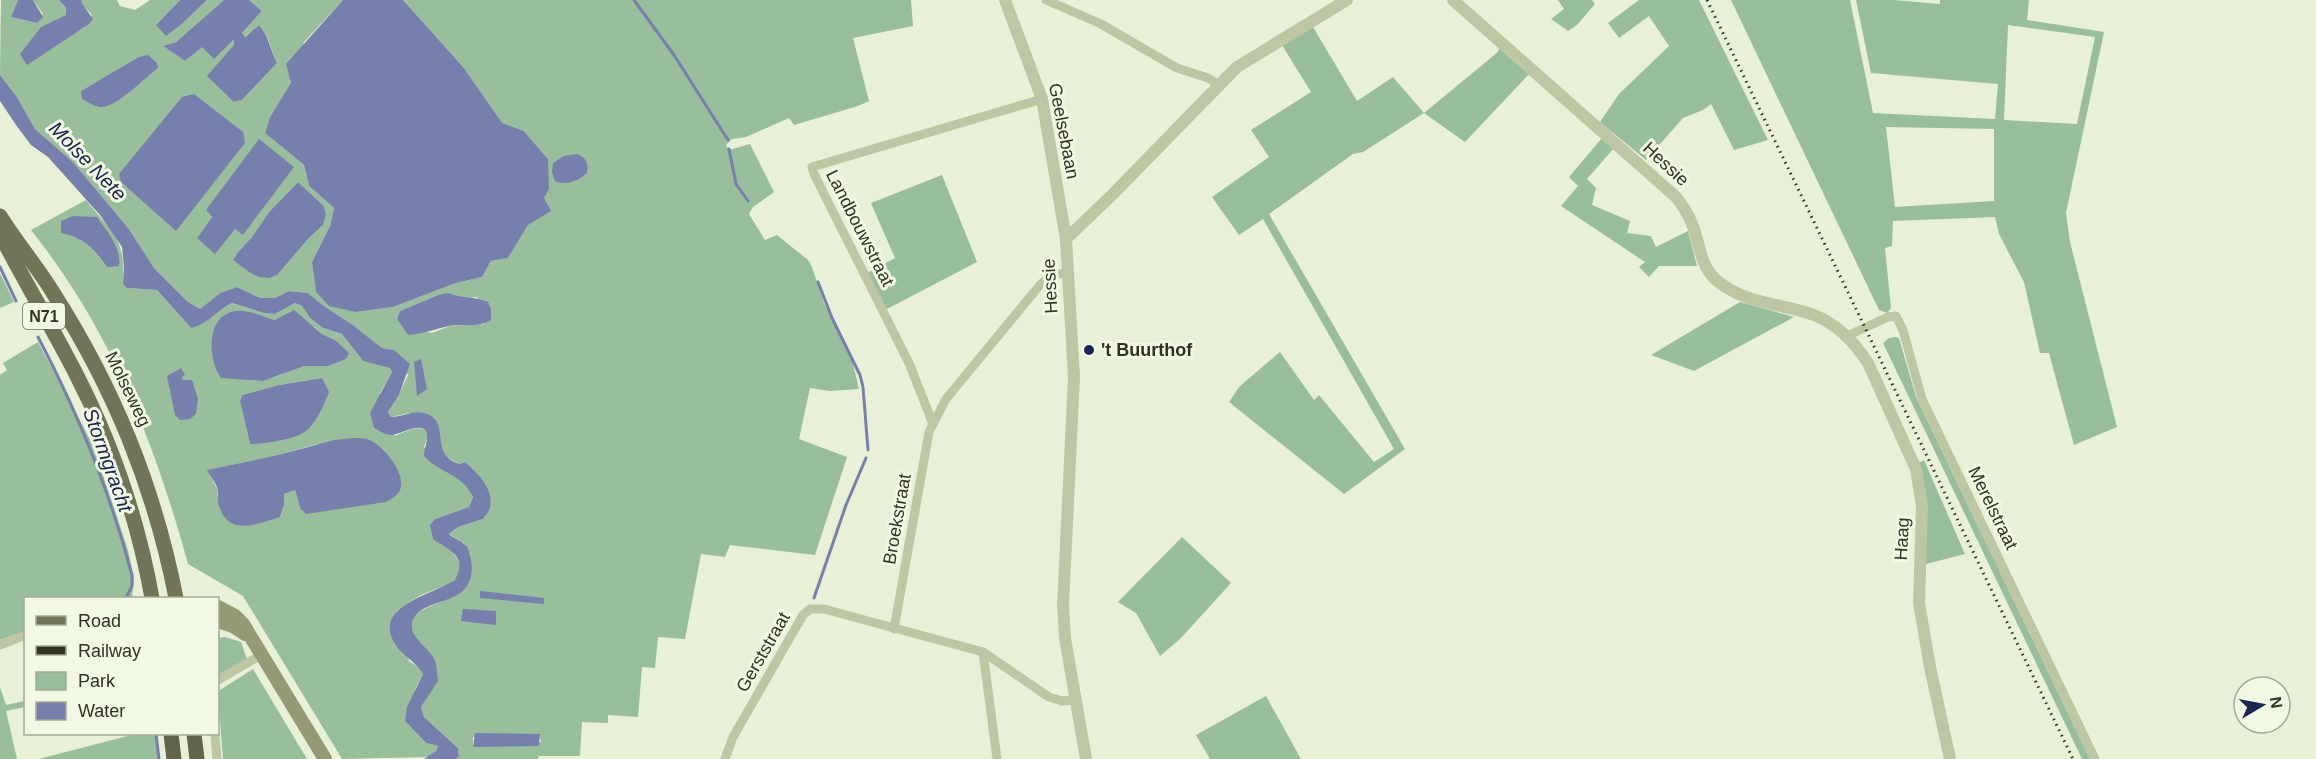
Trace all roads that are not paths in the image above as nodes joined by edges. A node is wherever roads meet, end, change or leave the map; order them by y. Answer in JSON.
{"nodes":[{"id":1,"x":1005,"y":0,"type":"edge"},
{"id":2,"x":1046,"y":0,"type":"edge"},
{"id":3,"x":1347,"y":0,"type":"edge"},
{"id":4,"x":1453,"y":0,"type":"edge"},
{"id":5,"x":1219,"y":85,"type":"junction"},
{"id":6,"x":1042,"y":99,"type":"junction"},
{"id":7,"x":0,"y":216,"type":"edge"},
{"id":8,"x":0,"y":234,"type":"edge"},
{"id":9,"x":1066,"y":239,"type":"junction"},
{"id":10,"x":1067,"y":273,"type":"junction"},
{"id":11,"x":1846,"y":336,"type":"junction"},
{"id":12,"x":933,"y":424,"type":"junction"},
{"id":13,"x":152,"y":597,"type":"edge"},
{"id":14,"x":176,"y":597,"type":"edge"},
{"id":15,"x":219,"y":607,"type":"edge"},
{"id":16,"x":219,"y":621,"type":"edge"},
{"id":17,"x":894,"y":629,"type":"junction"},
{"id":18,"x":24,"y":635,"type":"edge"},
{"id":19,"x":252,"y":639,"type":"junction"},
{"id":20,"x":0,"y":645,"type":"edge"},
{"id":21,"x":983,"y":652,"type":"junction"},
{"id":22,"x":261,"y":655,"type":"junction"},
{"id":23,"x":219,"y":679,"type":"edge"},
{"id":24,"x":1076,"y":700,"type":"junction"},
{"id":25,"x":171,"y":735,"type":"edge"},
{"id":26,"x":194,"y":735,"type":"edge"},
{"id":27,"x":215,"y":735,"type":"edge"},
{"id":28,"x":174,"y":759,"type":"edge"},
{"id":29,"x":197,"y":759,"type":"edge"},
{"id":30,"x":217,"y":759,"type":"edge"},
{"id":31,"x":324,"y":759,"type":"edge"},
{"id":32,"x":725,"y":759,"type":"edge"},
{"id":33,"x":997,"y":759,"type":"edge"},
{"id":34,"x":1086,"y":759,"type":"edge"},
{"id":35,"x":1950,"y":759,"type":"edge"},
{"id":36,"x":2095,"y":759,"type":"edge"}],
"edges":[{"from":1,"to":6,"type":"street","name":"Geelsebaan"},
{"from":2,"to":5,"type":"street"},
{"from":3,"to":5,"type":"street","name":"Hessie"},
{"from":4,"to":11,"type":"street","name":"Hessie"},
{"from":5,"to":9,"type":"street","name":"Hessie"},
{"from":6,"to":9,"type":"street","name":"Geelsebaan"},
{"from":6,"to":12,"type":"street","name":"Landbouwstraat"},
{"from":7,"to":14,"type":"main road","name":"Molseweg","number":"N71"},
{"from":8,"to":13,"type":"main road","number":"N71"},
{"from":9,"to":10,"type":"street","name":"Hessie"},
{"from":10,"to":12,"type":"street","name":"Broekstraat"},
{"from":10,"to":24,"type":"street","name":"Hessie"},
{"from":11,"to":35,"type":"street","name":"Haag"},
{"from":11,"to":36,"type":"street","name":"Merelstraat"},
{"from":12,"to":17,"type":"street","name":"Broekstraat"},
{"from":15,"to":19,"type":"main road"},
{"from":16,"to":19,"type":"main road"},
{"from":17,"to":21,"type":"street"},
{"from":17,"to":32,"type":"street","name":"Gerststraat"},
{"from":18,"to":20,"type":"street"},
{"from":19,"to":22,"type":"main road"},
{"from":21,"to":24,"type":"street"},
{"from":21,"to":33,"type":"street"},
{"from":22,"to":23,"type":"street"},
{"from":22,"to":31,"type":"main road"},
{"from":24,"to":34,"type":"street","name":"Hessie"},
{"from":25,"to":28,"type":"highway"},
{"from":26,"to":29,"type":"highway"},
{"from":27,"to":30,"type":"street"}]}
